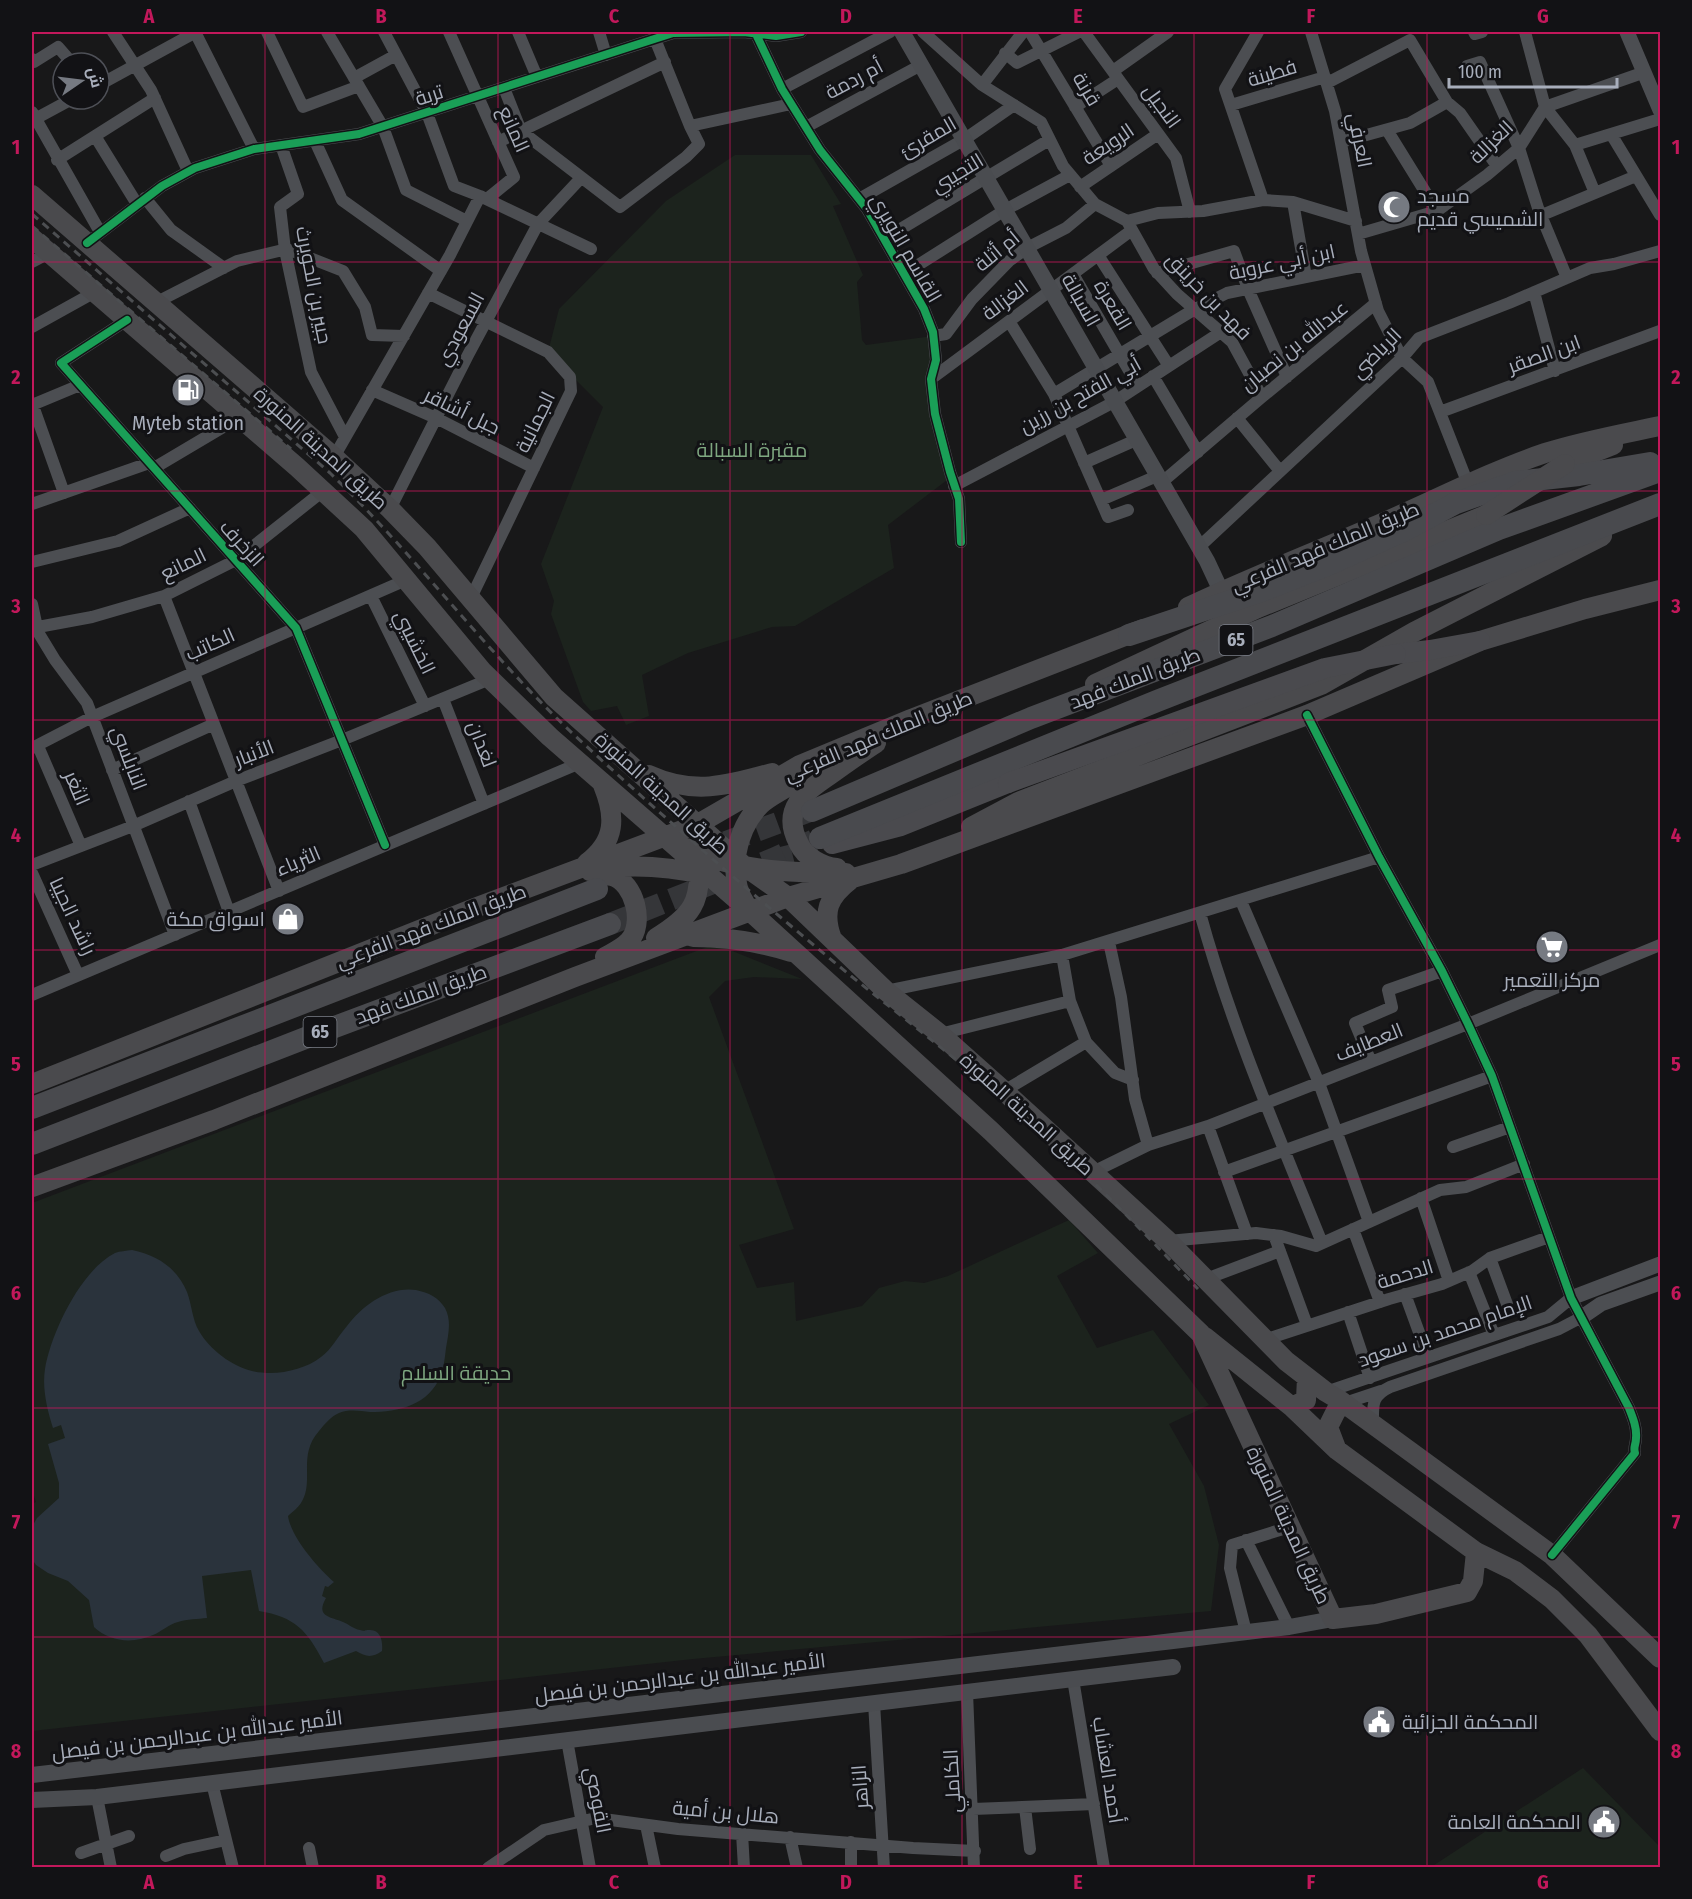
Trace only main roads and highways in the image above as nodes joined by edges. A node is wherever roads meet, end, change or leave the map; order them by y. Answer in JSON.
{"nodes":[{"id":1,"x":902,"y":32,"type":"edge"},
{"id":2,"x":32,"y":195,"type":"edge"},
{"id":3,"x":32,"y":238,"type":"edge"},
{"id":4,"x":40,"y":257,"type":"edge"},
{"id":5,"x":1660,"y":427,"type":"edge"},
{"id":6,"x":1660,"y":462,"type":"edge"},
{"id":7,"x":1660,"y":471,"type":"edge"},
{"id":8,"x":1660,"y":505,"type":"edge"},
{"id":9,"x":1660,"y":590,"type":"edge"},
{"id":10,"x":1221,"y":591,"type":"junction"},
{"id":11,"x":1129,"y":635,"type":"junction"},
{"id":12,"x":1480,"y":641,"type":"junction"},
{"id":13,"x":1030,"y":718,"type":"junction"},
{"id":14,"x":910,"y":719,"type":"junction"},
{"id":15,"x":800,"y":765,"type":"junction"},
{"id":16,"x":633,"y":768,"type":"junction"},
{"id":17,"x":602,"y":783,"type":"junction"},
{"id":18,"x":812,"y":811,"type":"tunnel mouth"},
{"id":19,"x":698,"y":824,"type":"junction"},
{"id":20,"x":663,"y":837,"type":"junction"},
{"id":21,"x":826,"y":841,"type":"joint"},
{"id":22,"x":901,"y":864,"type":"junction"},
{"id":23,"x":700,"y":867,"type":"junction"},
{"id":24,"x":737,"y":867,"type":"junction"},
{"id":25,"x":580,"y":868,"type":"junction"},
{"id":26,"x":852,"y":878,"type":"junction"},
{"id":27,"x":539,"y":884,"type":"junction"},
{"id":28,"x":597,"y":889,"type":"dead end"},
{"id":29,"x":788,"y":897,"type":"junction"},
{"id":30,"x":751,"y":912,"type":"junction"},
{"id":31,"x":610,"y":924,"type":"tunnel mouth"},
{"id":32,"x":681,"y":938,"type":"junction"},
{"id":33,"x":832,"y":939,"type":"junction"},
{"id":34,"x":797,"y":953,"type":"junction"},
{"id":35,"x":575,"y":977,"type":"junction"},
{"id":36,"x":32,"y":1084,"type":"edge"},
{"id":37,"x":32,"y":1108,"type":"edge"},
{"id":38,"x":32,"y":1144,"type":"edge"},
{"id":39,"x":32,"y":1187,"type":"edge"},
{"id":40,"x":1201,"y":1334,"type":"junction"},
{"id":41,"x":1307,"y":1377,"type":"junction"},
{"id":42,"x":1337,"y":1399,"type":"junction"},
{"id":43,"x":1292,"y":1407,"type":"junction"},
{"id":44,"x":1337,"y":1450,"type":"junction"},
{"id":45,"x":1476,"y":1552,"type":"junction"},
{"id":46,"x":1333,"y":1620,"type":"junction"},
{"id":47,"x":1660,"y":1658,"type":"edge"},
{"id":48,"x":1173,"y":1667,"type":"dead end"},
{"id":49,"x":1660,"y":1731,"type":"edge"},
{"id":50,"x":32,"y":1775,"type":"edge"},
{"id":51,"x":32,"y":1800,"type":"edge"}],
"edges":[{"from":1,"to":10,"type":"main road","name":"السبالة"},
{"from":2,"to":16,"type":"main road","name":"طريق المدينة المنورة"},
{"from":3,"to":4,"type":"main road","name":"طريق المدينة المنورة"},
{"from":4,"to":17,"type":"main road","name":"طريق المدينة المنورة"},
{"from":5,"to":10,"type":"main road","name":"طريق الملك فهد الفرعي"},
{"from":5,"to":13,"type":"main road","bridge":true},
{"from":6,"to":11,"type":"highway"},
{"from":7,"to":13,"type":"highway","name":"طريق الملك فهد","number":"65"},
{"from":8,"to":21,"type":"highway","name":"طريق الملك فهد","number":"65"},
{"from":8,"to":22,"type":"main road"},
{"from":9,"to":12,"type":"main road"},
{"from":10,"to":11,"type":"main road","name":"طريق الملك فهد الفرعي"},
{"from":11,"to":14,"type":"main road","name":"طريق الملك فهد الفرعي"},
{"from":12,"to":21,"type":"highway","bridge":true},
{"from":12,"to":22,"type":"main road"},
{"from":13,"to":18,"type":"highway","name":"طريق الملك فهد","number":"65"},
{"from":14,"to":15,"type":"main road","name":"طريق الملك فهد الفرعي"},
{"from":14,"to":22,"type":"main road"},
{"from":14,"to":24,"type":"main road"},
{"from":15,"to":16,"type":"main road"},
{"from":15,"to":19,"type":"main road","name":"طريق الملك فهد الفرعي"},
{"from":16,"to":19,"type":"main road","name":"طريق المدينة المنورة"},
{"from":17,"to":20,"type":"main road","name":"طريق المدينة المنورة"},
{"from":17,"to":25,"type":"main road"},
{"from":19,"to":20,"type":"main road","name":"طريق الملك فهد الفرعي"},
{"from":19,"to":23,"type":"main road"},
{"from":19,"to":24,"type":"main road","name":"طريق المدينة المنورة"},
{"from":20,"to":23,"type":"main road","name":"طريق المدينة المنورة"},
{"from":20,"to":25,"type":"main road","name":"طريق الملك فهد الفرعي"},
{"from":22,"to":24,"type":"main road"},
{"from":22,"to":26,"type":"main road"},
{"from":23,"to":24,"type":"main road"},
{"from":23,"to":27,"type":"main road"},
{"from":23,"to":30,"type":"main road","name":"طريق المدينة المنورة"},
{"from":23,"to":35,"type":"main road"},
{"from":24,"to":29,"type":"main road"},
{"from":24,"to":30,"type":"main road"},
{"from":25,"to":27,"type":"main road","name":"طريق الملك فهد الفرعي"},
{"from":26,"to":29,"type":"main road"},
{"from":26,"to":33,"type":"main road"},
{"from":27,"to":35,"type":"main road"},
{"from":27,"to":36,"type":"main road","name":"طريق الملك فهد الفرعي"},
{"from":28,"to":37,"type":"highway","name":"طريق الملك فهد","number":"65"},
{"from":29,"to":30,"type":"main road"},
{"from":29,"to":33,"type":"main road","name":"طريق المدينة المنورة"},
{"from":30,"to":32,"type":"main road"},
{"from":30,"to":34,"type":"main road","name":"طريق المدينة المنورة"},
{"from":31,"to":38,"type":"highway","name":"طريق الملك فهد","number":"65"},
{"from":32,"to":34,"type":"main road"},
{"from":32,"to":35,"type":"main road"},
{"from":33,"to":41,"type":"main road","name":"طريق المدينة المنورة"},
{"from":34,"to":40,"type":"main road","name":"طريق المدينة المنورة"},
{"from":35,"to":39,"type":"main road"},
{"from":40,"to":43,"type":"main road","name":"طريق المدينة المنورة"},
{"from":40,"to":46,"type":"main road","name":"طريق المدينة المنورة"},
{"from":41,"to":42,"type":"main road","name":"طريق المدينة المنورة"},
{"from":41,"to":43,"type":"main road"},
{"from":42,"to":44,"type":"main road"},
{"from":42,"to":47,"type":"main road","name":"طريق المدينة المنورة"},
{"from":43,"to":44,"type":"main road","name":"طريق المدينة المنورة"},
{"from":44,"to":45,"type":"main road","name":"طريق المدينة المنورة"},
{"from":45,"to":46,"type":"main road","name":"طريق المدينة المنورة"},
{"from":45,"to":49,"type":"main road","name":"طريق المدينة المنورة"},
{"from":46,"to":50,"type":"main road","name":"الأمير عبدالله بن عبدالرحمن بن فيصل"},
{"from":48,"to":51,"type":"main road"}]}
